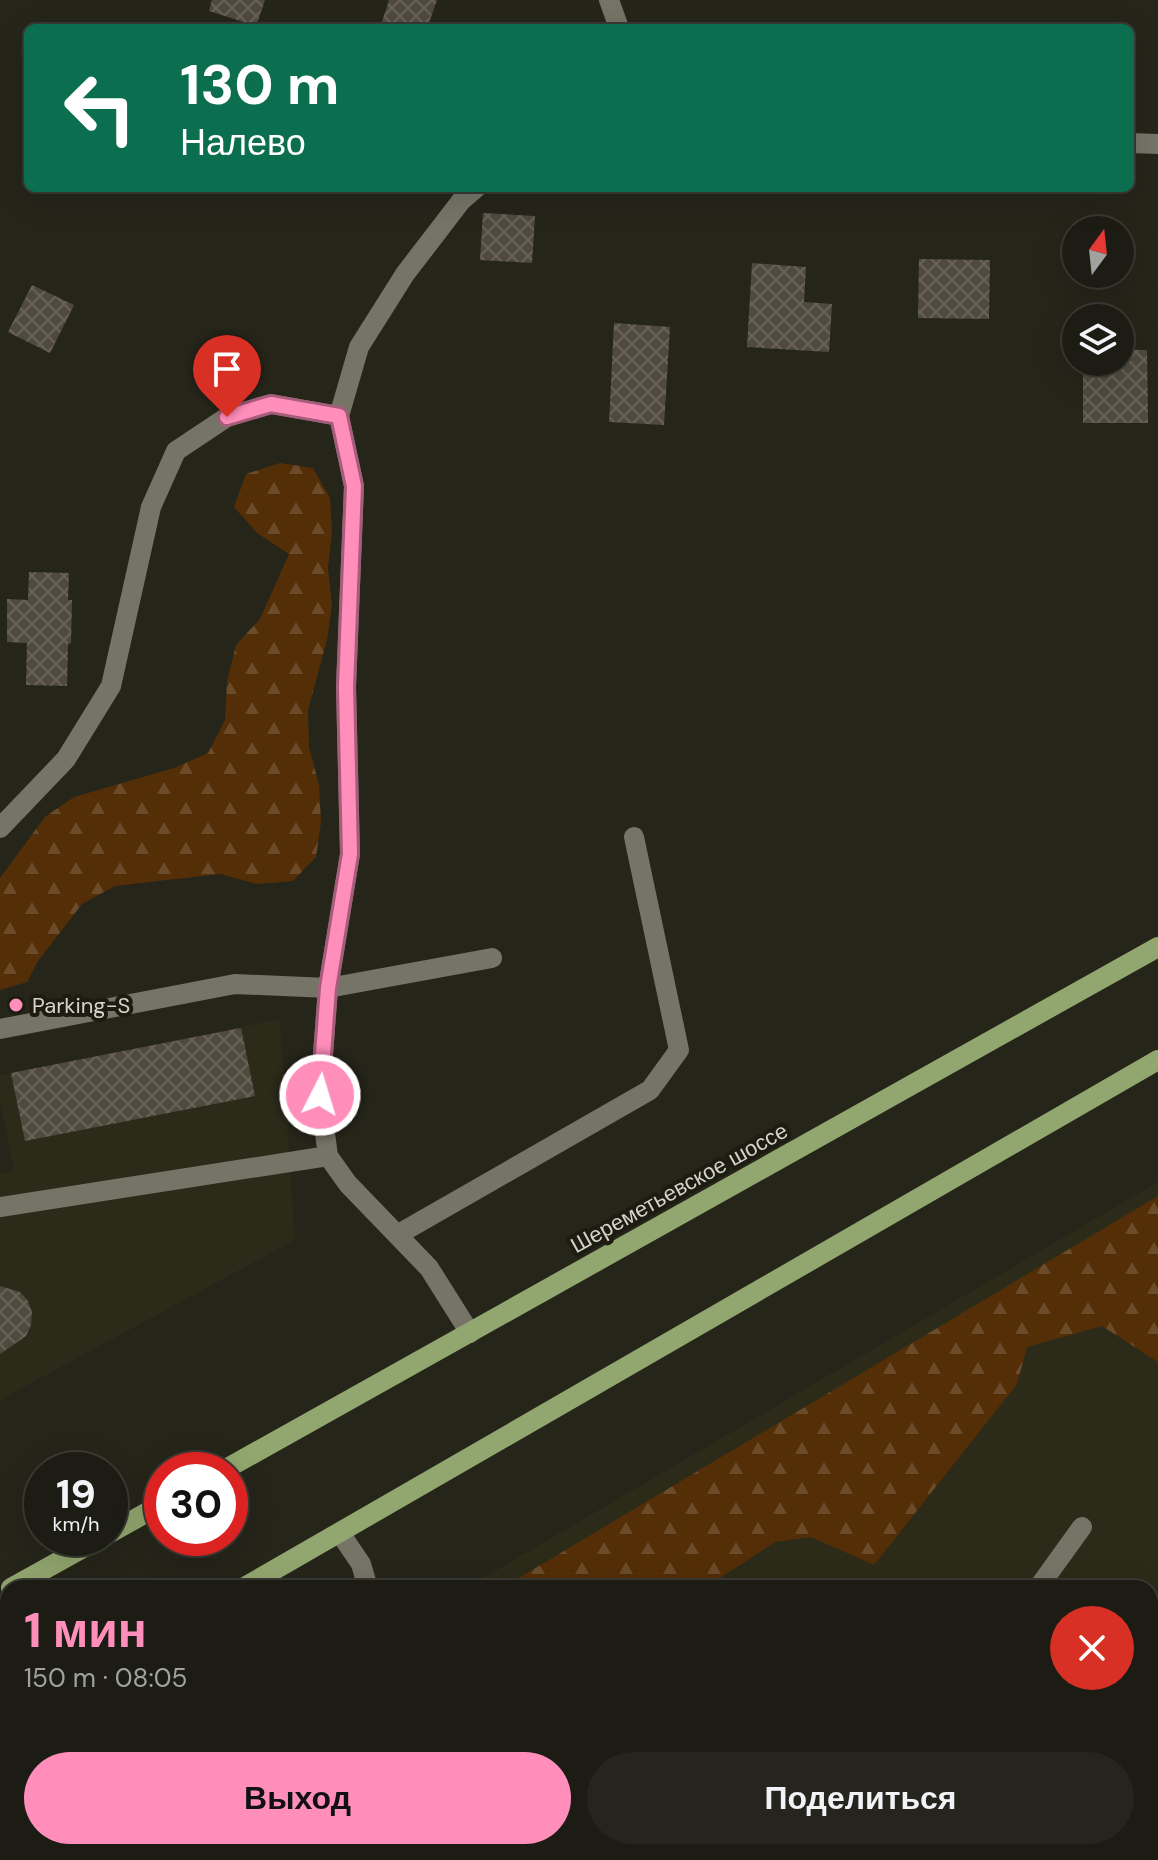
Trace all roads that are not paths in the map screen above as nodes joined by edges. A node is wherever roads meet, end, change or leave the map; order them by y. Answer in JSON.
{"nodes":[{"id":1,"x":609,"y":0,"type":"edge"},
{"id":2,"x":618,"y":24,"type":"edge"},
{"id":3,"x":1134,"y":143,"type":"edge"},
{"id":4,"x":1158,"y":144,"type":"edge"},
{"id":5,"x":471,"y":192,"type":"edge"},
{"id":6,"x":339,"y":416,"type":"junction"},
{"id":7,"x":0,"y":828,"type":"edge"},
{"id":8,"x":634,"y":837,"type":"dead end"},
{"id":9,"x":1158,"y":947,"type":"edge"},
{"id":10,"x":492,"y":958,"type":"dead end"},
{"id":11,"x":328,"y":988,"type":"junction"},
{"id":12,"x":0,"y":1029,"type":"edge"},
{"id":13,"x":1158,"y":1060,"type":"edge"},
{"id":14,"x":328,"y":1156,"type":"junction"},
{"id":15,"x":0,"y":1207,"type":"edge"},
{"id":16,"x":397,"y":1235,"type":"junction"},
{"id":17,"x":470,"y":1333,"type":"junction"},
{"id":18,"x":248,"y":1457,"type":"edge"},
{"id":19,"x":1082,"y":1527,"type":"dead end"},
{"id":20,"x":340,"y":1533,"type":"junction"},
{"id":21,"x":69,"y":1556,"type":"edge"},
{"id":22,"x":26,"y":1580,"type":"edge"},
{"id":23,"x":257,"y":1580,"type":"edge"},
{"id":24,"x":366,"y":1580,"type":"edge"},
{"id":25,"x":1044,"y":1580,"type":"edge"}],
"edges":[{"from":1,"to":2,"type":"street"},
{"from":3,"to":4,"type":"street"},
{"from":5,"to":6,"type":"street"},
{"from":6,"to":7,"type":"street"},
{"from":6,"to":11,"type":"street"},
{"from":8,"to":16,"type":"street"},
{"from":9,"to":17,"type":"main road","name":"Шереметьевское шоссе"},
{"from":10,"to":11,"type":"street"},
{"from":11,"to":12,"type":"street"},
{"from":11,"to":14,"type":"street"},
{"from":13,"to":20,"type":"main road"},
{"from":14,"to":15,"type":"street"},
{"from":14,"to":16,"type":"street"},
{"from":16,"to":17,"type":"street"},
{"from":17,"to":18,"type":"main road","name":"Шереметьевское шоссе"},
{"from":19,"to":25,"type":"street"},
{"from":20,"to":23,"type":"main road"},
{"from":20,"to":24,"type":"street"},
{"from":21,"to":22,"type":"main road"}]}
